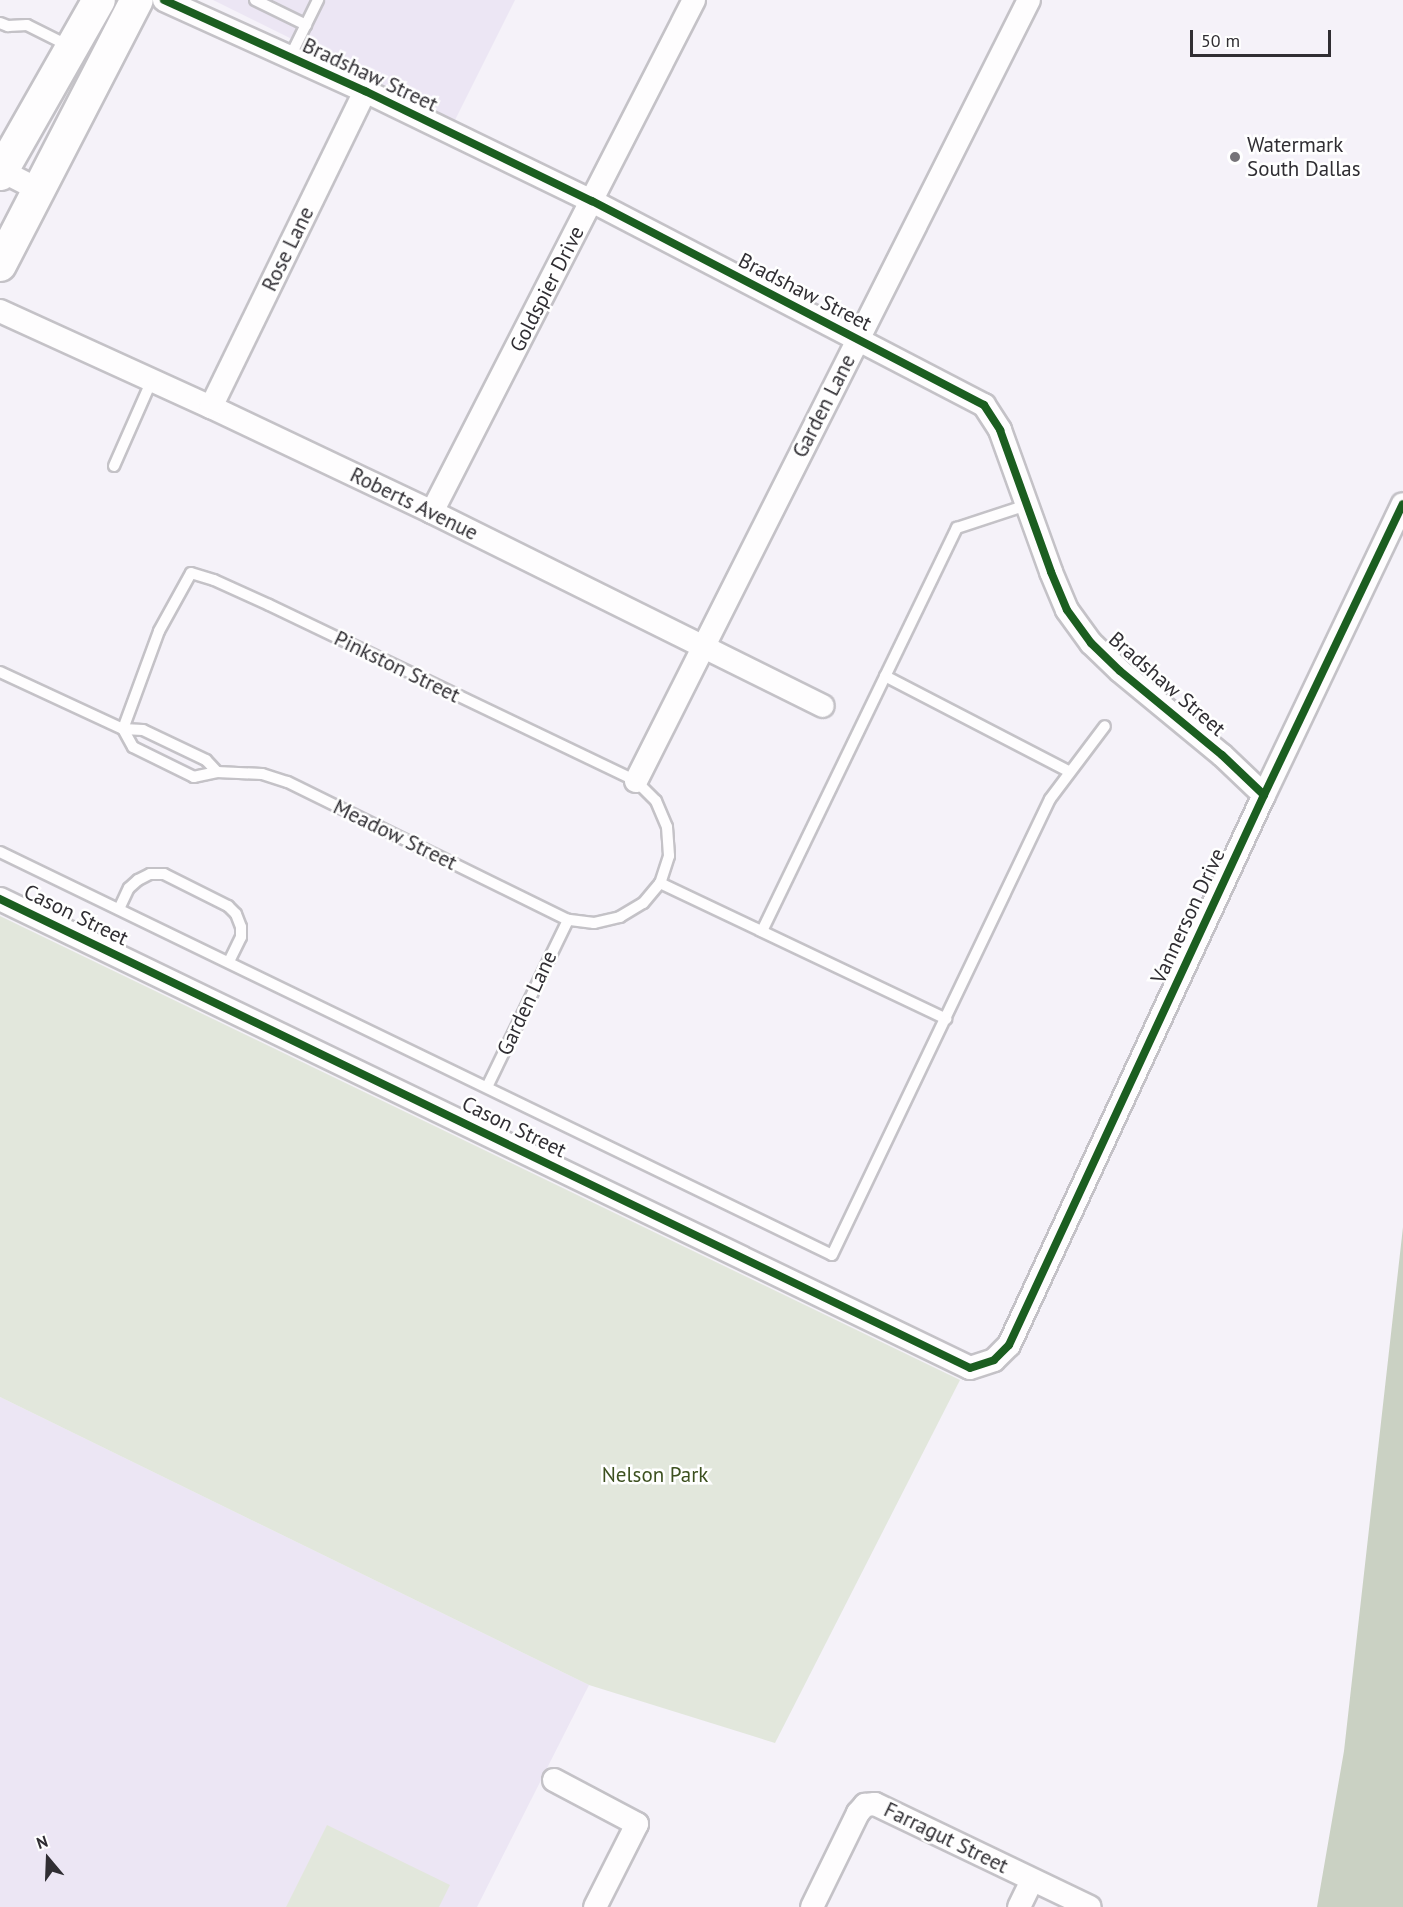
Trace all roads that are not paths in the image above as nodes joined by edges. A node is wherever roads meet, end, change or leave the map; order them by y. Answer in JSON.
{"nodes":[{"id":1,"x":99,"y":0,"type":"edge"},
{"id":2,"x":138,"y":0,"type":"edge"},
{"id":3,"x":164,"y":0,"type":"edge"},
{"id":4,"x":255,"y":0,"type":"edge"},
{"id":5,"x":318,"y":0,"type":"edge"},
{"id":6,"x":694,"y":0,"type":"edge"},
{"id":7,"x":1029,"y":0,"type":"edge"},
{"id":8,"x":0,"y":23,"type":"edge"},
{"id":9,"x":306,"y":25,"type":"junction"},
{"id":10,"x":72,"y":48,"type":"junction"},
{"id":11,"x":290,"y":57,"type":"junction"},
{"id":12,"x":365,"y":91,"type":"junction"},
{"id":13,"x":0,"y":172,"type":"edge"},
{"id":14,"x":39,"y":190,"type":"junction"},
{"id":15,"x":592,"y":201,"type":"junction"},
{"id":16,"x":0,"y":266,"type":"edge"},
{"id":17,"x":0,"y":311,"type":"edge"},
{"id":18,"x":858,"y":340,"type":"junction"},
{"id":19,"x":152,"y":380,"type":"junction"},
{"id":20,"x":211,"y":407,"type":"junction"},
{"id":21,"x":114,"y":466,"type":"dead end"},
{"id":22,"x":1403,"y":504,"type":"edge"},
{"id":23,"x":1027,"y":505,"type":"junction"},
{"id":24,"x":432,"y":512,"type":"junction"},
{"id":25,"x":701,"y":647,"type":"junction"},
{"id":26,"x":0,"y":672,"type":"edge"},
{"id":27,"x":885,"y":676,"type":"junction"},
{"id":28,"x":823,"y":706,"type":"dead end"},
{"id":29,"x":1105,"y":726,"type":"dead end"},
{"id":30,"x":123,"y":729,"type":"junction"},
{"id":31,"x":217,"y":772,"type":"junction"},
{"id":32,"x":1070,"y":772,"type":"junction"},
{"id":33,"x":636,"y":781,"type":"junction"},
{"id":34,"x":1264,"y":795,"type":"junction"},
{"id":35,"x":0,"y":852,"type":"edge"},
{"id":36,"x":660,"y":883,"type":"junction"},
{"id":37,"x":0,"y":898,"type":"edge"},
{"id":38,"x":119,"y":909,"type":"junction"},
{"id":39,"x":568,"y":920,"type":"junction"},
{"id":40,"x":762,"y":931,"type":"junction"},
{"id":41,"x":229,"y":962,"type":"junction"},
{"id":42,"x":946,"y":1019,"type":"junction"},
{"id":43,"x":487,"y":1087,"type":"junction"},
{"id":44,"x":1009,"y":1345,"type":"joint"},
{"id":45,"x":554,"y":1780,"type":"dead end"},
{"id":46,"x":1032,"y":1880,"type":"junction"},
{"id":47,"x":595,"y":1907,"type":"edge"},
{"id":48,"x":812,"y":1907,"type":"edge"},
{"id":49,"x":1019,"y":1907,"type":"edge"},
{"id":50,"x":1090,"y":1907,"type":"edge"}],
"edges":[{"from":1,"to":10,"type":"main road"},
{"from":2,"to":14,"type":"main road"},
{"from":3,"to":11,"type":"street","name":"Bradshaw Street"},
{"from":4,"to":9,"type":"lane"},
{"from":5,"to":9,"type":"lane"},
{"from":6,"to":15,"type":"street","name":"Goldspier Drive"},
{"from":7,"to":18,"type":"street","name":"Garden Lane"},
{"from":8,"to":10,"type":"lane"},
{"from":9,"to":11,"type":"lane"},
{"from":10,"to":13,"type":"main road"},
{"from":11,"to":12,"type":"street","name":"Bradshaw Street"},
{"from":12,"to":15,"type":"street","name":"Bradshaw Street"},
{"from":12,"to":20,"type":"street","name":"Rose Lane"},
{"from":13,"to":14,"type":"street"},
{"from":14,"to":16,"type":"main road"},
{"from":15,"to":18,"type":"street","name":"Bradshaw Street"},
{"from":15,"to":24,"type":"street","name":"Goldspier Drive"},
{"from":17,"to":19,"type":"street","name":"Roberts Avenue"},
{"from":18,"to":23,"type":"street","name":"Bradshaw Street"},
{"from":18,"to":25,"type":"street","name":"Garden Lane"},
{"from":19,"to":20,"type":"street","name":"Roberts Avenue"},
{"from":19,"to":21,"type":"lane"},
{"from":20,"to":24,"type":"street","name":"Roberts Avenue"},
{"from":22,"to":34,"type":"street","name":"Vannerson Drive"},
{"from":23,"to":27,"type":"lane"},
{"from":23,"to":34,"type":"street","name":"Bradshaw Street"},
{"from":24,"to":25,"type":"street","name":"Roberts Avenue"},
{"from":25,"to":28,"type":"street","name":"Roberts Avenue"},
{"from":25,"to":33,"type":"street","name":"Garden Lane"},
{"from":26,"to":30,"type":"lane","name":"Meadow Street"},
{"from":27,"to":32,"type":"lane"},
{"from":27,"to":40,"type":"lane"},
{"from":29,"to":32,"type":"lane"},
{"from":30,"to":31,"type":"lane","name":"Meadow Street"},
{"from":30,"to":31,"type":"lane","name":"Meadow Street"},
{"from":30,"to":33,"type":"lane","name":"Pinkston Street"},
{"from":31,"to":39,"type":"lane","name":"Meadow Street"},
{"from":32,"to":42,"type":"lane"},
{"from":33,"to":36,"type":"lane"},
{"from":34,"to":44,"type":"street","name":"Vannerson Drive"},
{"from":35,"to":38,"type":"lane"},
{"from":36,"to":39,"type":"lane"},
{"from":36,"to":40,"type":"lane"},
{"from":37,"to":44,"type":"street","name":"Cason Street"},
{"from":38,"to":41,"type":"lane"},
{"from":38,"to":41,"type":"lane"},
{"from":39,"to":43,"type":"lane","name":"Garden Lane"},
{"from":40,"to":42,"type":"lane"},
{"from":41,"to":43,"type":"lane"},
{"from":42,"to":43,"type":"lane"},
{"from":45,"to":47,"type":"street"},
{"from":46,"to":48,"type":"street","name":"Farragut Street"},
{"from":46,"to":49,"type":"street"},
{"from":46,"to":50,"type":"street"}]}
